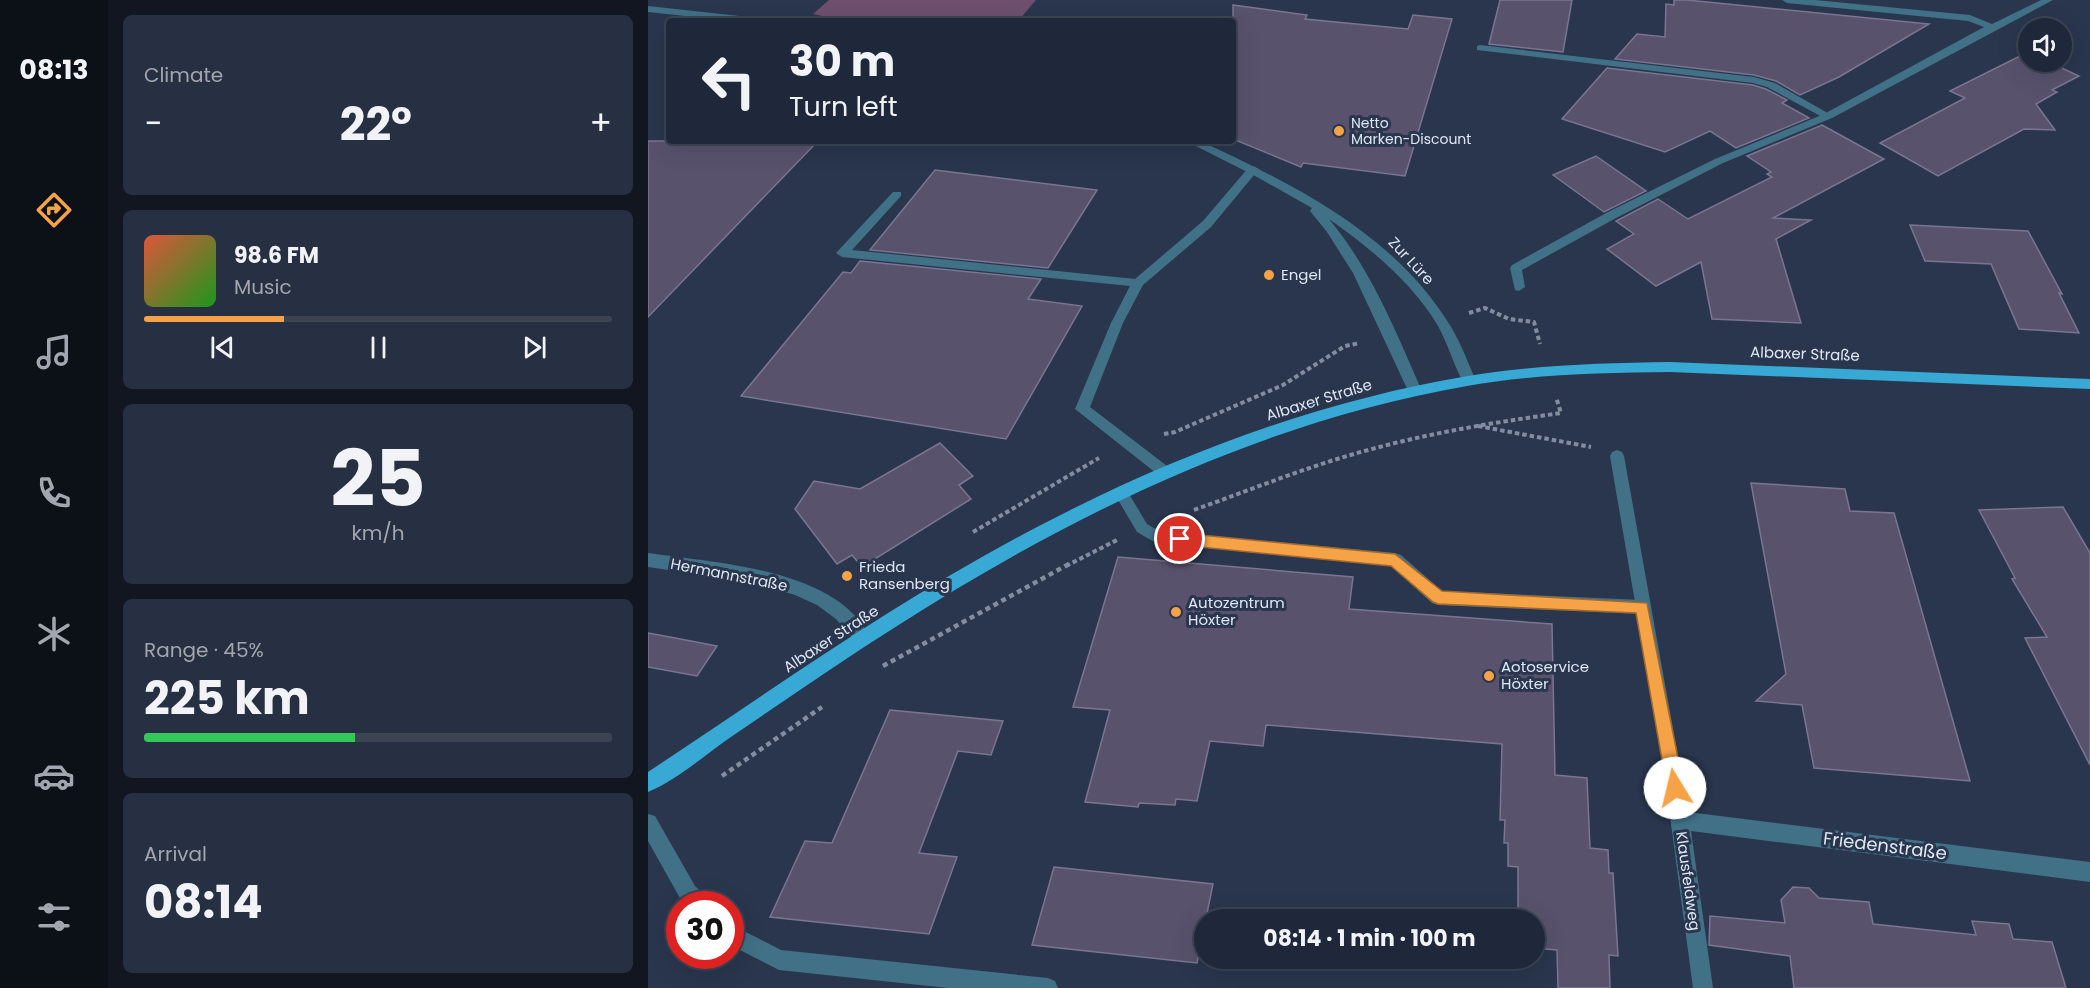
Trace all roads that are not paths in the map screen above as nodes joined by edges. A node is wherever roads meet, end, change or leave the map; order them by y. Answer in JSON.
{"nodes":[{"id":1,"x":1787,"y":0,"type":"edge"},
{"id":2,"x":2048,"y":0,"type":"edge"},
{"id":3,"x":648,"y":9,"type":"edge"},
{"id":4,"x":730,"y":18,"type":"edge"},
{"id":5,"x":1992,"y":27,"type":"junction"},
{"id":6,"x":1480,"y":48,"type":"dead end"},
{"id":7,"x":1828,"y":116,"type":"junction"},
{"id":8,"x":1198,"y":144,"type":"edge"},
{"id":9,"x":1253,"y":169,"type":"junction"},
{"id":10,"x":1296,"y":193,"type":"junction"},
{"id":11,"x":897,"y":194,"type":"dead end"},
{"id":12,"x":1138,"y":283,"type":"junction"},
{"id":13,"x":1519,"y":287,"type":"dead end"},
{"id":14,"x":1469,"y":381,"type":"junction"},
{"id":15,"x":2090,"y":384,"type":"edge"},
{"id":16,"x":1415,"y":391,"type":"junction"},
{"id":17,"x":1617,"y":456,"type":"road end"},
{"id":18,"x":1166,"y":473,"type":"junction"},
{"id":19,"x":1121,"y":493,"type":"junction"},
{"id":20,"x":648,"y":560,"type":"edge"},
{"id":21,"x":1642,"y":607,"type":"junction"},
{"id":22,"x":863,"y":639,"type":"junction"},
{"id":23,"x":648,"y":783,"type":"edge"},
{"id":24,"x":1680,"y":820,"type":"junction"},
{"id":25,"x":648,"y":823,"type":"edge"},
{"id":26,"x":2090,"y":872,"type":"edge"},
{"id":27,"x":687,"y":891,"type":"edge"},
{"id":28,"x":744,"y":942,"type":"edge"},
{"id":29,"x":1048,"y":988,"type":"edge"},
{"id":30,"x":1703,"y":988,"type":"edge"}],
"edges":[{"from":1,"to":5,"type":"street"},
{"from":2,"to":5,"type":"street"},
{"from":3,"to":4,"type":"street"},
{"from":5,"to":7,"type":"street"},
{"from":6,"to":7,"type":"street"},
{"from":7,"to":13,"type":"street"},
{"from":8,"to":9,"type":"street","name":"Zur Lüre"},
{"from":9,"to":10,"type":"street","name":"Zur Lüre"},
{"from":9,"to":12,"type":"street"},
{"from":10,"to":14,"type":"street","name":"Zur Lüre"},
{"from":10,"to":16,"type":"street","name":"Zur Lüre"},
{"from":11,"to":12,"type":"street"},
{"from":12,"to":18,"type":"street"},
{"from":14,"to":15,"type":"main road","name":"Albaxer Straße"},
{"from":14,"to":16,"type":"main road","name":"Albaxer Straße"},
{"from":16,"to":18,"type":"main road","name":"Albaxer Straße"},
{"from":17,"to":21,"type":"street","name":"Klausfeldweg"},
{"from":18,"to":19,"type":"main road","name":"Albaxer Straße"},
{"from":19,"to":21,"type":"street"},
{"from":19,"to":22,"type":"main road","name":"Albaxer Straße"},
{"from":20,"to":22,"type":"street","name":"Hermannstraße"},
{"from":21,"to":24,"type":"street","name":"Klausfeldweg"},
{"from":22,"to":23,"type":"main road","name":"Albaxer Straße"},
{"from":24,"to":26,"type":"street","name":"Friedenstraße"},
{"from":24,"to":30,"type":"street","name":"Klausfeldweg"},
{"from":25,"to":27,"type":"street"},
{"from":28,"to":29,"type":"street"}]}
